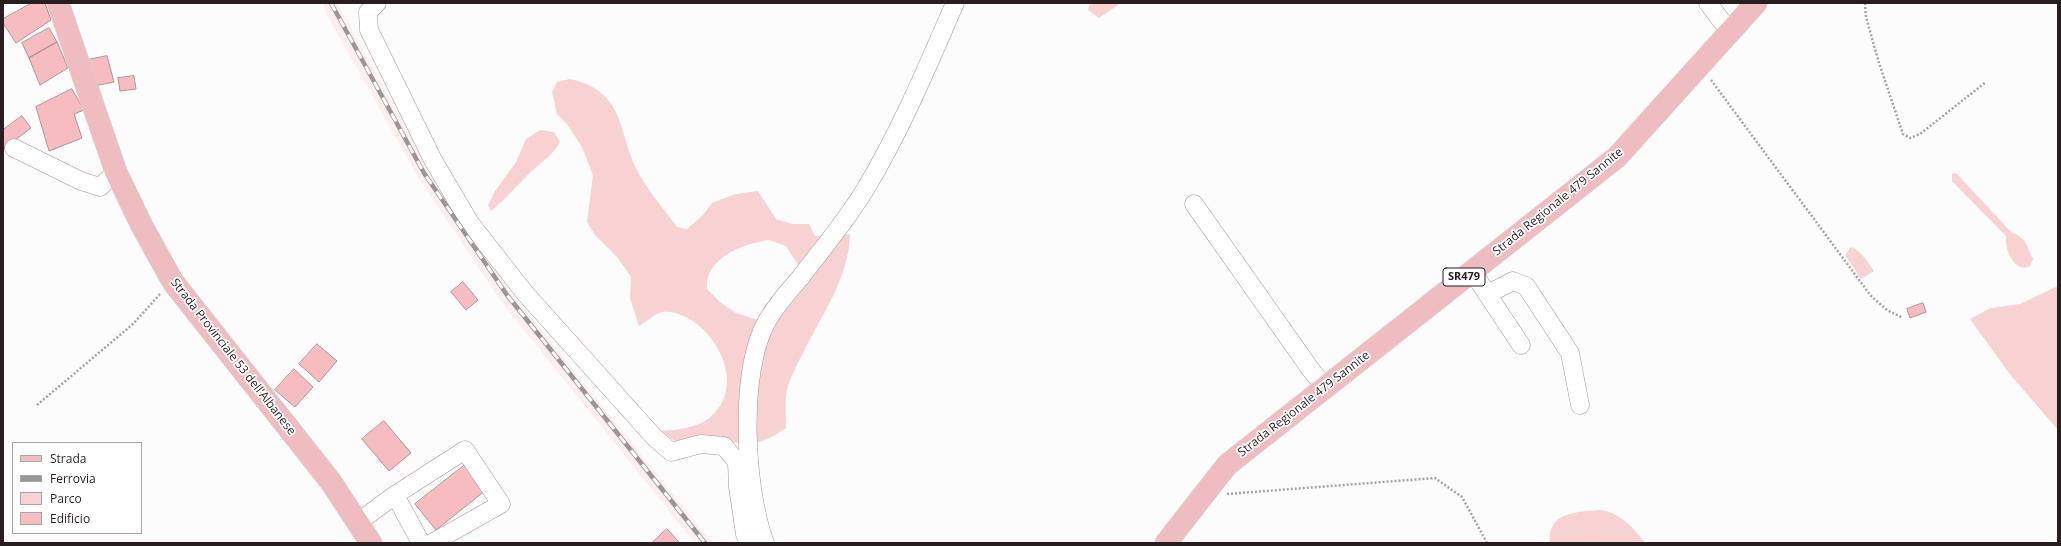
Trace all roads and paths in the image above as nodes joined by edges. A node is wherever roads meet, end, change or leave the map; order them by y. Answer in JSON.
{"nodes":[{"id":1,"x":58,"y":3,"type":"edge"},
{"id":2,"x":377,"y":3,"type":"edge"},
{"id":3,"x":955,"y":3,"type":"edge"},
{"id":4,"x":1708,"y":3,"type":"edge"},
{"id":5,"x":1756,"y":3,"type":"edge"},
{"id":6,"x":1865,"y":3,"type":"edge"},
{"id":7,"x":1730,"y":32,"type":"junction"},
{"id":8,"x":1700,"y":65,"type":"junction"},
{"id":9,"x":1986,"y":82,"type":"dead end"},
{"id":10,"x":14,"y":148,"type":"dead end"},
{"id":11,"x":116,"y":172,"type":"junction"},
{"id":12,"x":1194,"y":204,"type":"dead end"},
{"id":13,"x":1472,"y":271,"type":"junction"},
{"id":14,"x":173,"y":282,"type":"junction"},
{"id":15,"x":1488,"y":294,"type":"junction"},
{"id":16,"x":1903,"y":318,"type":"dead end"},
{"id":17,"x":1521,"y":345,"type":"dead end"},
{"id":18,"x":1325,"y":387,"type":"junction"},
{"id":19,"x":37,"y":405,"type":"dead end"},
{"id":20,"x":1580,"y":405,"type":"dead end"},
{"id":21,"x":395,"y":496,"type":"junction"},
{"id":22,"x":1202,"y":496,"type":"junction"},
{"id":23,"x":357,"y":523,"type":"junction"},
{"id":24,"x":371,"y":543,"type":"edge"},
{"id":25,"x":421,"y":543,"type":"edge"},
{"id":26,"x":432,"y":543,"type":"edge"},
{"id":27,"x":749,"y":543,"type":"edge"},
{"id":28,"x":765,"y":543,"type":"edge"},
{"id":29,"x":1166,"y":543,"type":"edge"},
{"id":30,"x":1487,"y":543,"type":"edge"}],
"edges":[{"from":1,"to":11,"type":"main road","name":"Strada Provinciale 53 dell'Albanese"},
{"from":2,"to":27,"type":"street"},
{"from":3,"to":28,"type":"street"},
{"from":4,"to":7,"type":"street"},
{"from":5,"to":7,"type":"main road","name":"Strada Regionale 479 Sannite","number":"SR479"},
{"from":6,"to":9,"type":"path"},
{"from":7,"to":8,"type":"main road","name":"Strada Regionale 479 Sannite","number":"SR479"},
{"from":8,"to":13,"type":"main road","name":"Strada Regionale 479 Sannite","number":"SR479"},
{"from":8,"to":16,"type":"path"},
{"from":10,"to":11,"type":"street"},
{"from":11,"to":14,"type":"main road","name":"Strada Provinciale 53 dell'Albanese"},
{"from":12,"to":18,"type":"street"},
{"from":13,"to":15,"type":"street"},
{"from":13,"to":18,"type":"main road","name":"Strada Regionale 479 Sannite","number":"SR479"},
{"from":14,"to":19,"type":"path"},
{"from":14,"to":23,"type":"main road","name":"Strada Provinciale 53 dell'Albanese"},
{"from":15,"to":17,"type":"street"},
{"from":15,"to":20,"type":"street"},
{"from":18,"to":22,"type":"main road","name":"Strada Regionale 479 Sannite","number":"SR479"},
{"from":21,"to":23,"type":"street"},
{"from":21,"to":25,"type":"street"},
{"from":21,"to":26,"type":"street"},
{"from":22,"to":29,"type":"main road","name":"Strada Regionale 479 Sannite","number":"SR479"},
{"from":22,"to":30,"type":"path"},
{"from":23,"to":24,"type":"main road","name":"Strada Provinciale 53 dell'Albanese"}]}
